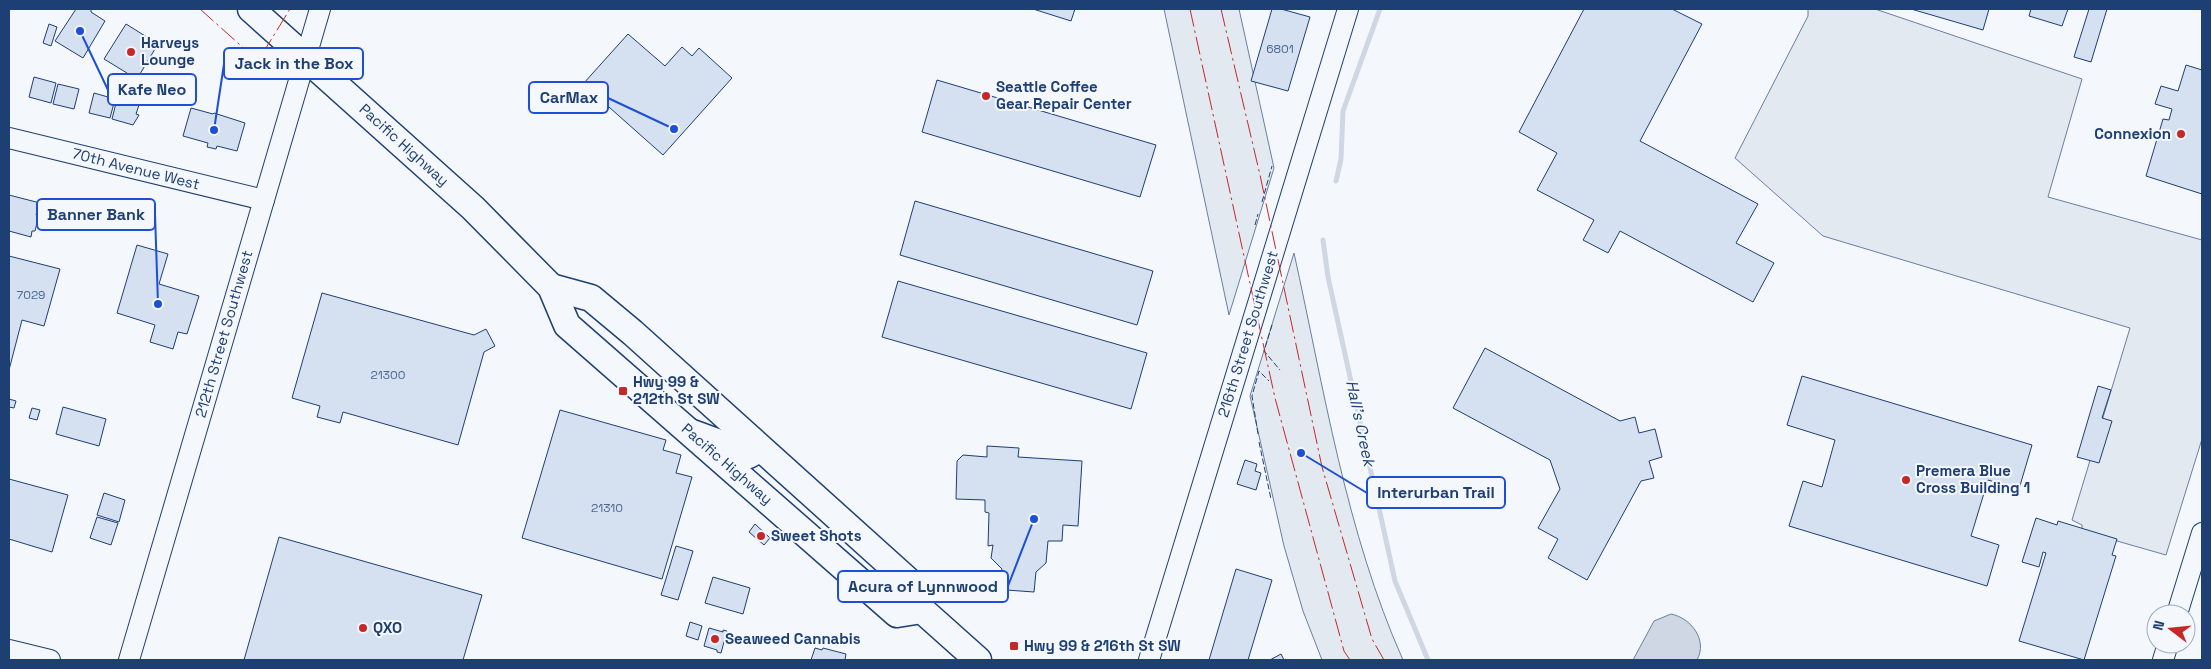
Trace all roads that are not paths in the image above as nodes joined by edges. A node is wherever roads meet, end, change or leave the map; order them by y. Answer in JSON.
{"nodes":[{"id":1,"x":250,"y":9,"type":"edge"},
{"id":2,"x":320,"y":9,"type":"edge"},
{"id":3,"x":1348,"y":9,"type":"edge"},
{"id":4,"x":305,"y":57,"type":"junction"},
{"id":5,"x":9,"y":138,"type":"edge"},
{"id":6,"x":264,"y":200,"type":"junction"},
{"id":7,"x":552,"y":287,"type":"junction"},
{"id":8,"x":687,"y":429,"type":"junction"},
{"id":9,"x":762,"y":450,"type":"junction"},
{"id":10,"x":2202,"y":533,"type":"edge"},
{"id":11,"x":2180,"y":604,"type":"edge"},
{"id":12,"x":922,"y":610,"type":"junction"},
{"id":13,"x":9,"y":650,"type":"edge"},
{"id":14,"x":50,"y":660,"type":"edge"},
{"id":15,"x":129,"y":660,"type":"edge"},
{"id":16,"x":978,"y":660,"type":"edge"},
{"id":17,"x":1149,"y":660,"type":"edge"}],
"edges":[{"from":1,"to":4,"type":"highway","name":"Pacific Highway"},
{"from":2,"to":4,"type":"street","name":"212th Street Southwest"},
{"from":3,"to":17,"type":"street","name":"216th Street Southwest"},
{"from":4,"to":6,"type":"street","name":"212th Street Southwest"},
{"from":4,"to":7,"type":"highway","name":"Pacific Highway"},
{"from":5,"to":6,"type":"street","name":"70th Avenue West"},
{"from":6,"to":15,"type":"street","name":"212th Street Southwest"},
{"from":7,"to":8,"type":"highway","name":"Pacific Highway"},
{"from":7,"to":9,"type":"highway","name":"Pacific Highway"},
{"from":8,"to":9,"type":"main road"},
{"from":8,"to":12,"type":"highway","name":"Pacific Highway"},
{"from":9,"to":12,"type":"highway","name":"Pacific Highway"},
{"from":10,"to":11,"type":"street"},
{"from":12,"to":16,"type":"highway"},
{"from":13,"to":14,"type":"street"}]}
